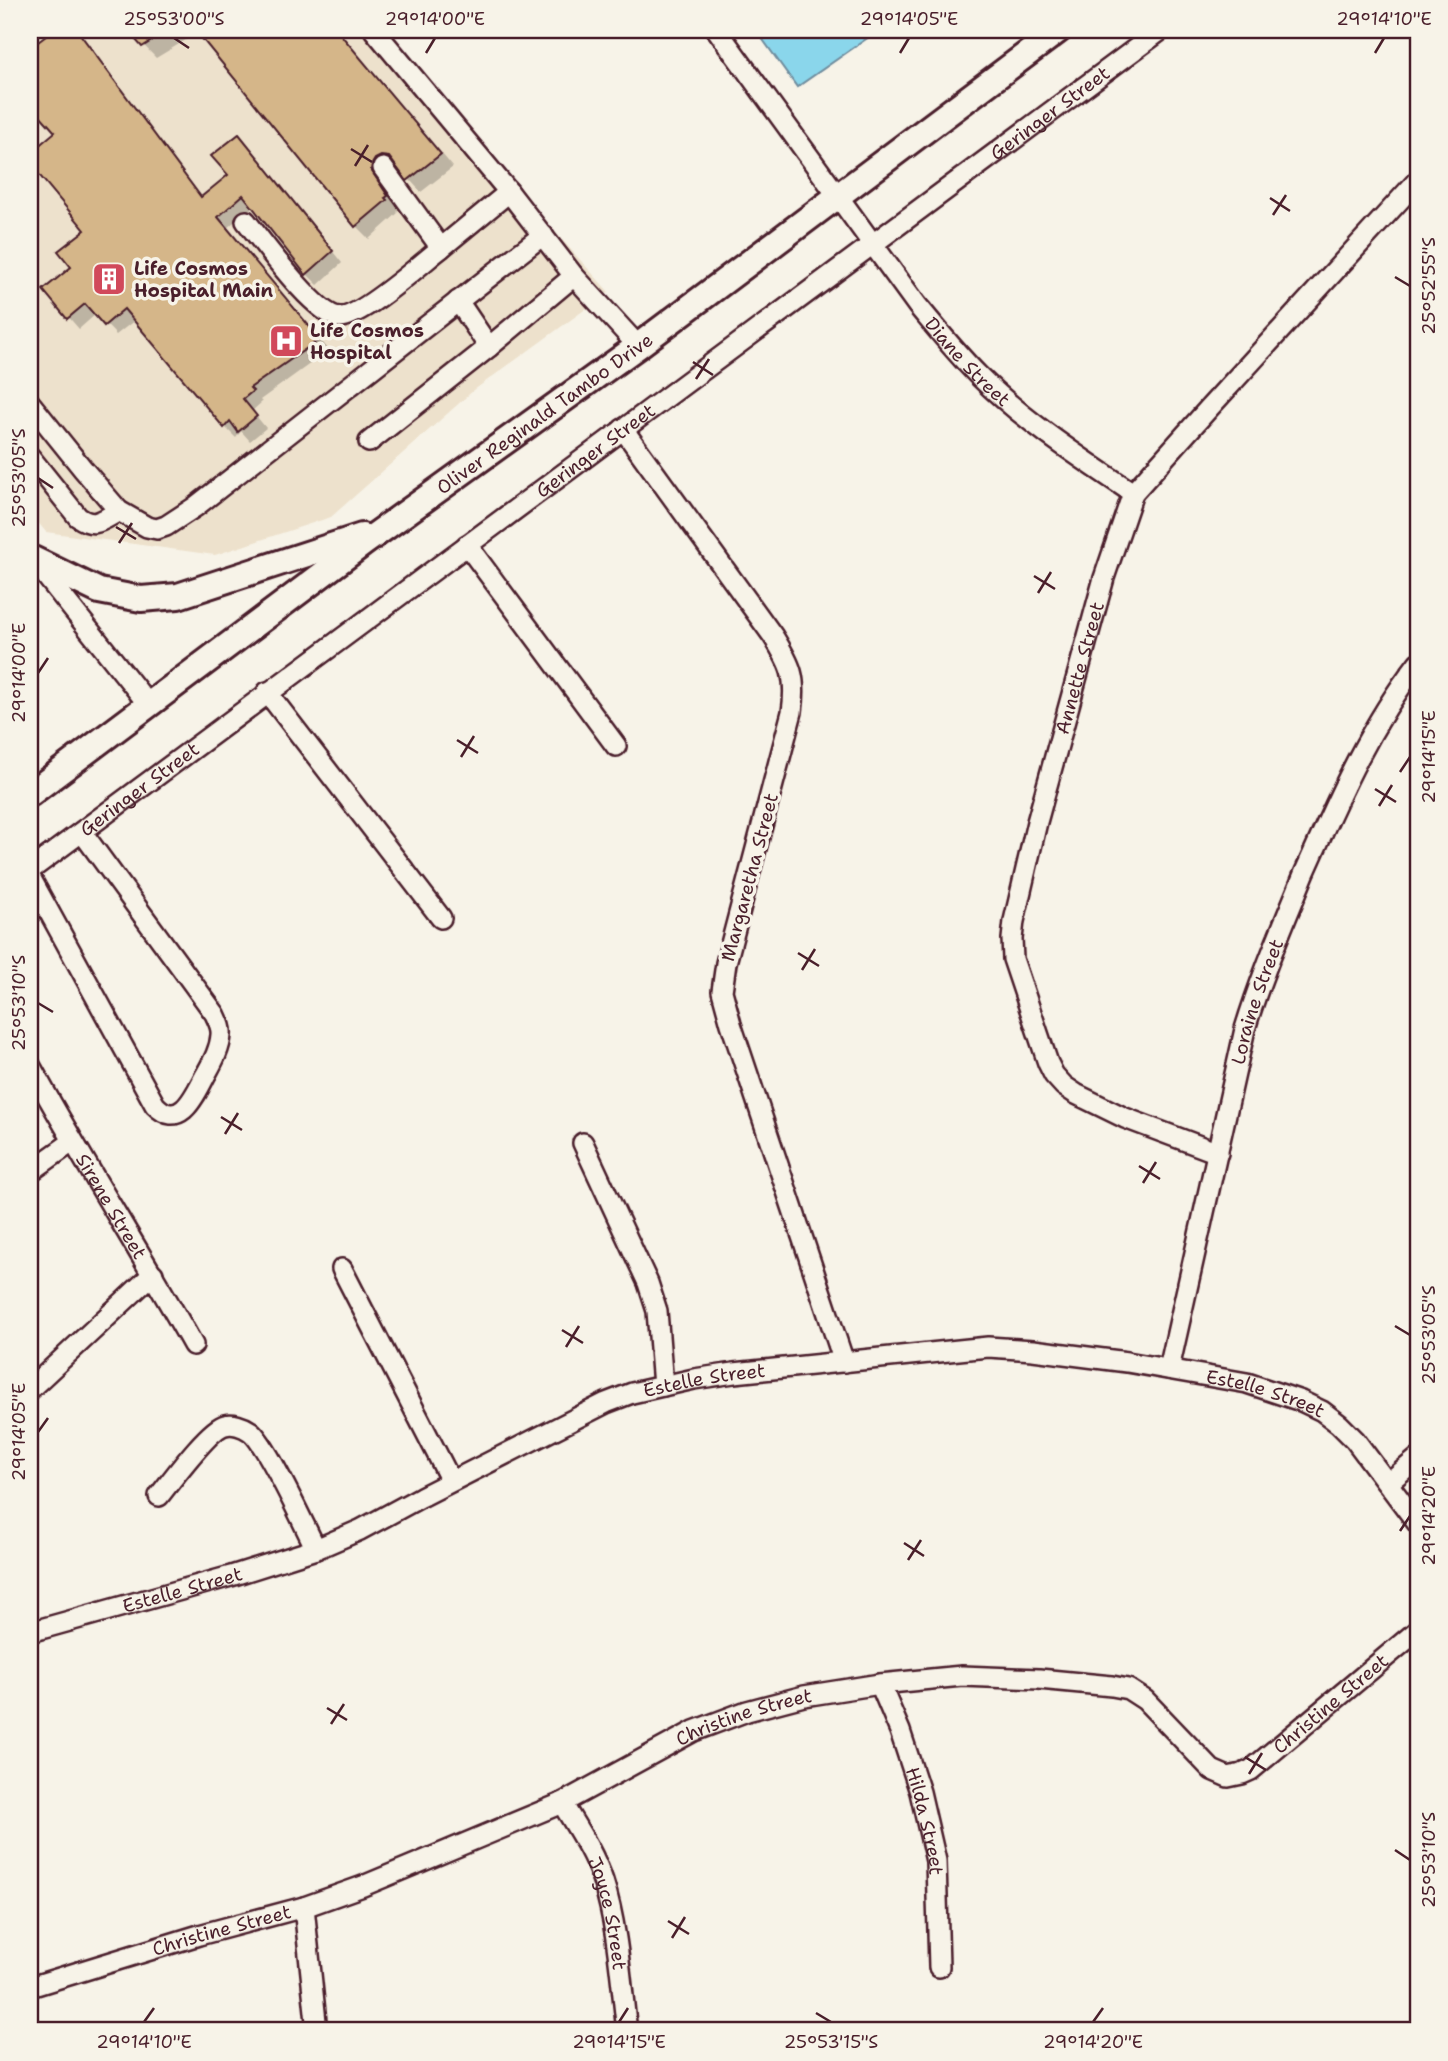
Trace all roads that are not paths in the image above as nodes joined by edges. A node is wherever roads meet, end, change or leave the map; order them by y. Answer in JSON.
{"nodes":[{"id":1,"x":374,"y":30,"type":"edge"},
{"id":2,"x":717,"y":30,"type":"edge"},
{"id":3,"x":1059,"y":30,"type":"edge"},
{"id":4,"x":1161,"y":30,"type":"edge"},
{"id":5,"x":383,"y":168,"type":"dead end"},
{"id":6,"x":1418,"y":180,"type":"edge"},
{"id":7,"x":509,"y":192,"type":"junction"},
{"id":8,"x":838,"y":195,"type":"junction"},
{"id":9,"x":246,"y":221,"type":"dead end"},
{"id":10,"x":543,"y":234,"type":"junction"},
{"id":11,"x":874,"y":243,"type":"junction"},
{"id":12,"x":442,"y":248,"type":"junction"},
{"id":13,"x":574,"y":276,"type":"junction"},
{"id":14,"x":458,"y":300,"type":"junction"},
{"id":15,"x":489,"y":346,"type":"junction"},
{"id":16,"x":638,"y":346,"type":"junction"},
{"id":17,"x":30,"y":403,"type":"edge"},
{"id":18,"x":623,"y":429,"type":"junction"},
{"id":19,"x":369,"y":442,"type":"dead end"},
{"id":20,"x":30,"y":457,"type":"edge"},
{"id":21,"x":1133,"y":493,"type":"junction"},
{"id":22,"x":119,"y":511,"type":"junction"},
{"id":23,"x":383,"y":529,"type":"junction"},
{"id":24,"x":467,"y":545,"type":"junction"},
{"id":25,"x":31,"y":557,"type":"edge"},
{"id":26,"x":1418,"y":663,"type":"edge"},
{"id":27,"x":268,"y":692,"type":"junction"},
{"id":28,"x":148,"y":704,"type":"junction"},
{"id":29,"x":616,"y":746,"type":"dead end"},
{"id":30,"x":30,"y":794,"type":"edge"},
{"id":31,"x":82,"y":832,"type":"junction"},
{"id":32,"x":30,"y":870,"type":"edge"},
{"id":33,"x":30,"y":877,"type":"edge"},
{"id":34,"x":441,"y":919,"type":"dead end"},
{"id":35,"x":30,"y":1065,"type":"edge"},
{"id":36,"x":72,"y":1142,"type":"junction"},
{"id":37,"x":583,"y":1143,"type":"dead end"},
{"id":38,"x":1218,"y":1153,"type":"junction"},
{"id":39,"x":30,"y":1172,"type":"edge"},
{"id":40,"x":342,"y":1269,"type":"dead end"},
{"id":41,"x":153,"y":1274,"type":"junction"},
{"id":42,"x":193,"y":1345,"type":"dead end"},
{"id":43,"x":845,"y":1362,"type":"junction"},
{"id":44,"x":1169,"y":1369,"type":"junction"},
{"id":45,"x":663,"y":1386,"type":"junction"},
{"id":46,"x":30,"y":1389,"type":"edge"},
{"id":47,"x":1418,"y":1458,"type":"edge"},
{"id":48,"x":452,"y":1481,"type":"junction"},
{"id":49,"x":1388,"y":1483,"type":"junction"},
{"id":50,"x":159,"y":1496,"type":"dead end"},
{"id":51,"x":1418,"y":1524,"type":"edge"},
{"id":52,"x":316,"y":1549,"type":"junction"},
{"id":53,"x":1418,"y":1630,"type":"edge"},
{"id":54,"x":30,"y":1632,"type":"edge"},
{"id":55,"x":880,"y":1684,"type":"junction"},
{"id":56,"x":562,"y":1803,"type":"junction"},
{"id":57,"x":304,"y":1908,"type":"junction"},
{"id":58,"x":939,"y":1967,"type":"dead end"},
{"id":59,"x":30,"y":1987,"type":"edge"},
{"id":60,"x":317,"y":2031,"type":"edge"},
{"id":61,"x":627,"y":2031,"type":"edge"}],
"edges":[{"from":1,"to":7,"type":"street"},
{"from":2,"to":8,"type":"street","name":"Diane Street"},
{"from":3,"to":8,"type":"main road","name":"Oliver Reginald Tambo Drive"},
{"from":4,"to":11,"type":"street","name":"Geringer Street"},
{"from":5,"to":12,"type":"street"},
{"from":6,"to":21,"type":"street","name":"Annette Street"},
{"from":7,"to":10,"type":"street"},
{"from":7,"to":12,"type":"street"},
{"from":8,"to":11,"type":"street","name":"Diane Street"},
{"from":8,"to":16,"type":"main road","name":"Oliver Reginald Tambo Drive"},
{"from":9,"to":12,"type":"street"},
{"from":10,"to":13,"type":"street"},
{"from":10,"to":14,"type":"street"},
{"from":11,"to":18,"type":"street","name":"Geringer Street"},
{"from":11,"to":21,"type":"street","name":"Diane Street"},
{"from":13,"to":15,"type":"street"},
{"from":13,"to":16,"type":"street"},
{"from":14,"to":15,"type":"street"},
{"from":14,"to":22,"type":"street"},
{"from":15,"to":19,"type":"street"},
{"from":16,"to":23,"type":"main road","name":"Oliver Reginald Tambo Drive"},
{"from":17,"to":22,"type":"street"},
{"from":18,"to":24,"type":"street","name":"Geringer Street"},
{"from":18,"to":43,"type":"street","name":"Margaretha Street"},
{"from":20,"to":22,"type":"street"},
{"from":21,"to":38,"type":"street","name":"Annette Street"},
{"from":23,"to":25,"type":"main road"},
{"from":23,"to":28,"type":"main road","name":"Oliver Reginald Tambo Drive"},
{"from":24,"to":27,"type":"street","name":"Geringer Street"},
{"from":24,"to":29,"type":"street"},
{"from":25,"to":28,"type":"street"},
{"from":26,"to":38,"type":"street","name":"Loraine Street"},
{"from":27,"to":31,"type":"street","name":"Geringer Street"},
{"from":27,"to":34,"type":"street"},
{"from":28,"to":30,"type":"main road","name":"Oliver Reginald Tambo Drive"},
{"from":31,"to":32,"type":"street","name":"Geringer Street"},
{"from":31,"to":33,"type":"street"},
{"from":35,"to":36,"type":"street","name":"Sirene Street"},
{"from":36,"to":39,"type":"street"},
{"from":36,"to":41,"type":"street","name":"Sirene Street"},
{"from":37,"to":45,"type":"street"},
{"from":38,"to":44,"type":"street","name":"Loraine Street"},
{"from":40,"to":48,"type":"street"},
{"from":41,"to":42,"type":"street","name":"Sirene Street"},
{"from":41,"to":46,"type":"street"},
{"from":43,"to":44,"type":"street","name":"Estelle Street"},
{"from":43,"to":45,"type":"street","name":"Estelle Street"},
{"from":44,"to":49,"type":"street","name":"Estelle Street"},
{"from":45,"to":48,"type":"street","name":"Estelle Street"},
{"from":47,"to":49,"type":"street"},
{"from":48,"to":52,"type":"street","name":"Estelle Street"},
{"from":49,"to":51,"type":"street"},
{"from":50,"to":52,"type":"street"},
{"from":52,"to":54,"type":"street","name":"Estelle Street"},
{"from":53,"to":55,"type":"street","name":"Christine Street"},
{"from":55,"to":56,"type":"street","name":"Christine Street"},
{"from":55,"to":58,"type":"street","name":"Hilda Street"},
{"from":56,"to":57,"type":"street","name":"Christine Street"},
{"from":56,"to":61,"type":"street","name":"Joyce Street"},
{"from":57,"to":59,"type":"street","name":"Christine Street"},
{"from":57,"to":60,"type":"street"}]}
